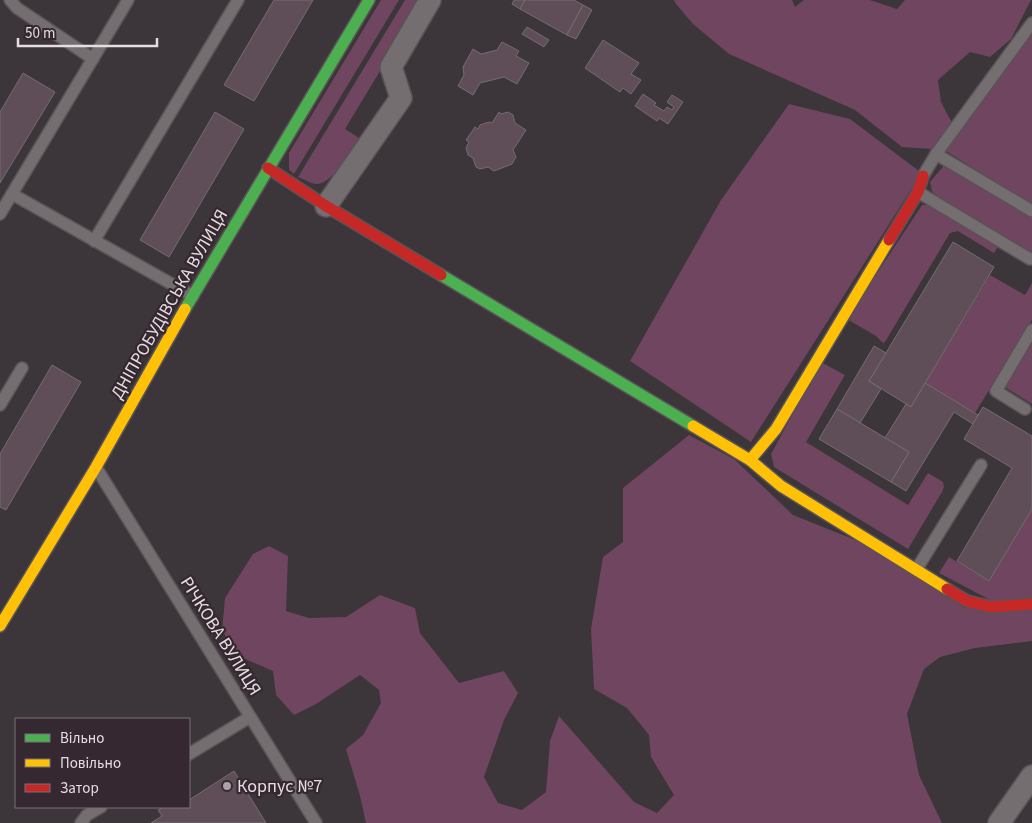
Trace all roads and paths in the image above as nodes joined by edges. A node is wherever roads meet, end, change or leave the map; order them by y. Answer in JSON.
{"nodes":[{"id":1,"x":10,"y":0,"type":"edge"},
{"id":2,"x":128,"y":0,"type":"edge"},
{"id":3,"x":238,"y":0,"type":"edge"},
{"id":4,"x":369,"y":0,"type":"edge"},
{"id":5,"x":430,"y":0,"type":"edge"},
{"id":6,"x":1032,"y":23,"type":"edge"},
{"id":7,"x":93,"y":59,"type":"junction"},
{"id":8,"x":936,"y":154,"type":"junction"},
{"id":9,"x":268,"y":168,"type":"junction"},
{"id":10,"x":923,"y":176,"type":"joint"},
{"id":11,"x":918,"y":192,"type":"junction"},
{"id":12,"x":12,"y":194,"type":"junction"},
{"id":13,"x":326,"y":206,"type":"junction"},
{"id":14,"x":1032,"y":211,"type":"edge"},
{"id":15,"x":0,"y":214,"type":"edge"},
{"id":16,"x":94,"y":241,"type":"junction"},
{"id":17,"x":1030,"y":259,"type":"dead end"},
{"id":18,"x":193,"y":296,"type":"junction"},
{"id":19,"x":1032,"y":330,"type":"edge"},
{"id":20,"x":22,"y":368,"type":"dead end"},
{"id":21,"x":0,"y":405,"type":"edge"},
{"id":22,"x":1025,"y":409,"type":"dead end"},
{"id":23,"x":750,"y":460,"type":"junction"},
{"id":24,"x":981,"y":465,"type":"dead end"},
{"id":25,"x":96,"y":467,"type":"junction"},
{"id":26,"x":916,"y":570,"type":"junction"},
{"id":27,"x":1032,"y":604,"type":"edge"},
{"id":28,"x":0,"y":626,"type":"edge"},
{"id":29,"x":250,"y":717,"type":"junction"},
{"id":30,"x":190,"y":753,"type":"edge"},
{"id":31,"x":1030,"y":782,"type":"edge"},
{"id":32,"x":99,"y":808,"type":"edge"},
{"id":33,"x":81,"y":823,"type":"edge"},
{"id":34,"x":316,"y":823,"type":"edge"},
{"id":35,"x":999,"y":823,"type":"edge"}],
"edges":[{"from":1,"to":7,"type":"lane"},
{"from":2,"to":7,"type":"lane"},
{"from":3,"to":16,"type":"lane"},
{"from":4,"to":9,"type":"street","name":"ДНІПРОБУДІВСЬКА ВУЛИЦЯ"},
{"from":5,"to":13,"type":"street"},
{"from":6,"to":8,"type":"lane"},
{"from":7,"to":12,"type":"lane"},
{"from":8,"to":10,"type":"lane"},
{"from":8,"to":14,"type":"lane"},
{"from":9,"to":13,"type":"street"},
{"from":9,"to":18,"type":"street","name":"ДНІПРОБУДІВСЬКА ВУЛИЦЯ"},
{"from":10,"to":11,"type":"street"},
{"from":11,"to":17,"type":"lane"},
{"from":11,"to":23,"type":"street"},
{"from":12,"to":15,"type":"lane"},
{"from":12,"to":16,"type":"lane"},
{"from":13,"to":23,"type":"street"},
{"from":16,"to":18,"type":"lane"},
{"from":18,"to":25,"type":"street","name":"ДНІПРОБУДІВСЬКА ВУЛИЦЯ"},
{"from":19,"to":22,"type":"lane"},
{"from":20,"to":21,"type":"lane"},
{"from":23,"to":26,"type":"street"},
{"from":24,"to":26,"type":"lane"},
{"from":25,"to":28,"type":"street","name":"ДНІПРОБУДІВСЬКА ВУЛИЦЯ"},
{"from":25,"to":29,"type":"lane","name":"РІЧКОВА ВУЛИЦЯ"},
{"from":26,"to":27,"type":"street"},
{"from":29,"to":30,"type":"lane"},
{"from":29,"to":34,"type":"lane","name":"РІЧКОВА ВУЛИЦЯ"},
{"from":31,"to":35,"type":"street"},
{"from":32,"to":33,"type":"lane"}]}
